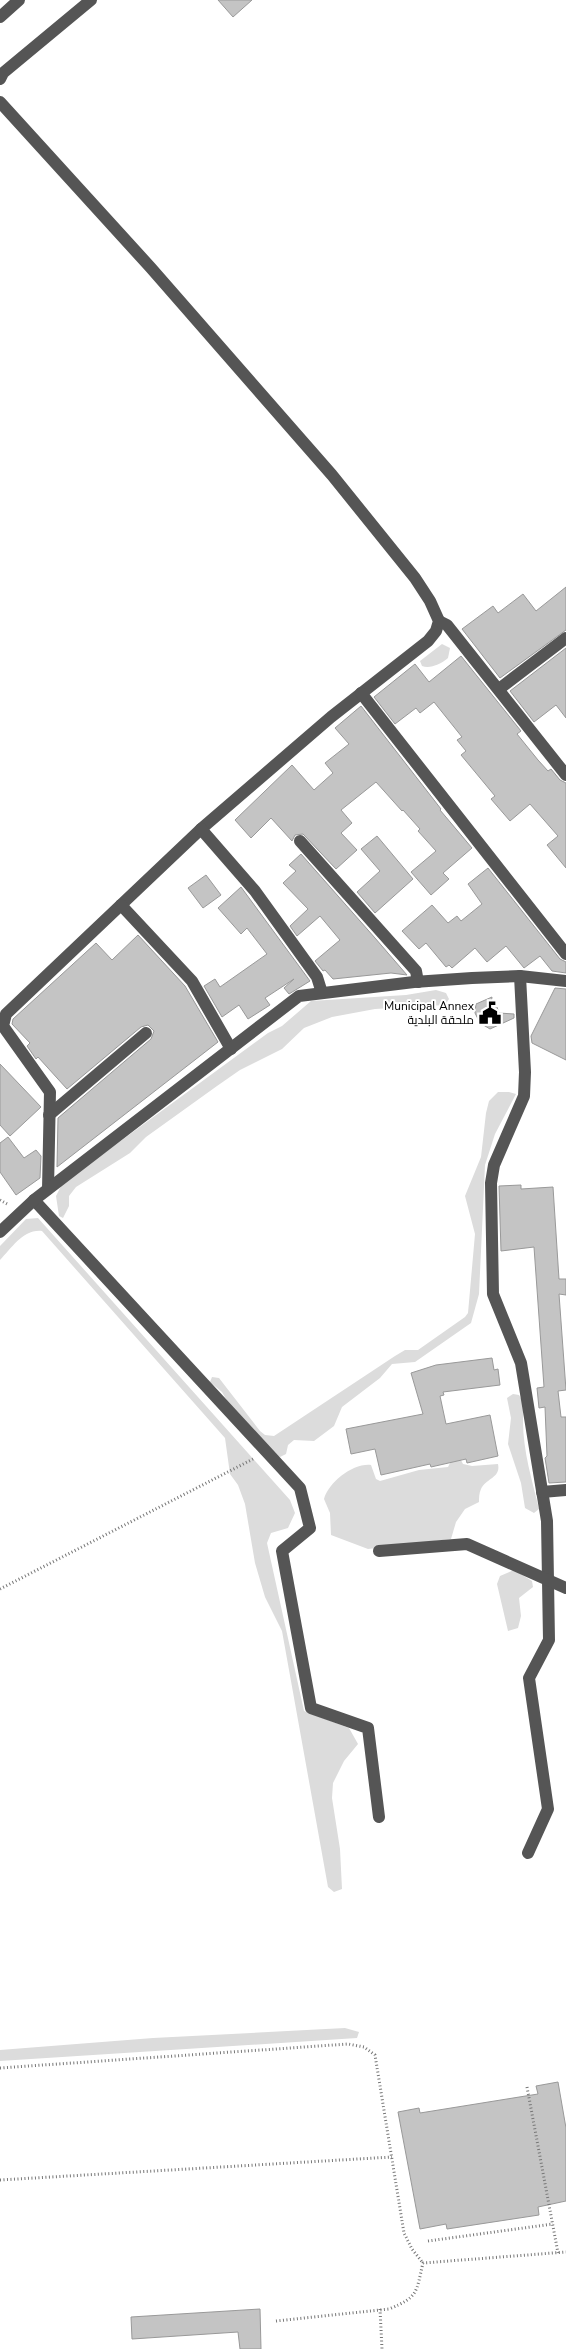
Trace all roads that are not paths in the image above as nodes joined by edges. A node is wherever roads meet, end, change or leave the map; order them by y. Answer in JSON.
{"nodes":[{"id":1,"x":19,"y":0,"type":"edge"},
{"id":2,"x":91,"y":0,"type":"edge"},
{"id":3,"x":0,"y":17,"type":"edge"},
{"id":4,"x":0,"y":79,"type":"edge"},
{"id":5,"x":0,"y":102,"type":"edge"},
{"id":6,"x":439,"y":621,"type":"junction"},
{"id":7,"x":566,"y":638,"type":"edge"},
{"id":8,"x":499,"y":689,"type":"junction"},
{"id":9,"x":361,"y":693,"type":"junction"},
{"id":10,"x":566,"y":775,"type":"edge"},
{"id":11,"x":200,"y":829,"type":"junction"},
{"id":12,"x":300,"y":841,"type":"dead end"},
{"id":13,"x":121,"y":905,"type":"junction"},
{"id":14,"x":566,"y":954,"type":"edge"},
{"id":15,"x":520,"y":976,"type":"junction"},
{"id":16,"x":418,"y":982,"type":"junction"},
{"id":17,"x":566,"y":982,"type":"edge"},
{"id":18,"x":322,"y":993,"type":"junction"},
{"id":19,"x":2,"y":1019,"type":"edge"},
{"id":20,"x":146,"y":1033,"type":"dead end"},
{"id":21,"x":231,"y":1049,"type":"junction"},
{"id":22,"x":50,"y":1092,"type":"junction"},
{"id":23,"x":60,"y":1106,"type":"junction"},
{"id":24,"x":49,"y":1115,"type":"junction"},
{"id":25,"x":48,"y":1189,"type":"junction"},
{"id":26,"x":34,"y":1200,"type":"junction"},
{"id":27,"x":0,"y":1232,"type":"edge"},
{"id":28,"x":566,"y":1490,"type":"edge"},
{"id":29,"x":542,"y":1492,"type":"junction"},
{"id":30,"x":379,"y":1552,"type":"dead end"},
{"id":31,"x":548,"y":1579,"type":"junction"},
{"id":32,"x":566,"y":1588,"type":"edge"},
{"id":33,"x":379,"y":1817,"type":"dead end"},
{"id":34,"x":528,"y":1853,"type":"dead end"}],
"edges":[{"from":1,"to":3,"type":"street"},
{"from":2,"to":4,"type":"street"},
{"from":5,"to":6,"type":"street"},
{"from":6,"to":8,"type":"street"},
{"from":6,"to":9,"type":"street"},
{"from":7,"to":8,"type":"street"},
{"from":8,"to":10,"type":"street"},
{"from":9,"to":11,"type":"street"},
{"from":9,"to":14,"type":"street"},
{"from":11,"to":13,"type":"street"},
{"from":11,"to":18,"type":"street"},
{"from":12,"to":16,"type":"street"},
{"from":13,"to":19,"type":"street"},
{"from":13,"to":21,"type":"street"},
{"from":15,"to":16,"type":"street"},
{"from":15,"to":17,"type":"street"},
{"from":15,"to":29,"type":"street"},
{"from":16,"to":18,"type":"street"},
{"from":18,"to":21,"type":"street"},
{"from":19,"to":22,"type":"street"},
{"from":20,"to":23,"type":"street"},
{"from":21,"to":25,"type":"street"},
{"from":22,"to":23,"type":"street"},
{"from":22,"to":24,"type":"street"},
{"from":23,"to":24,"type":"street"},
{"from":24,"to":25,"type":"street"},
{"from":25,"to":26,"type":"street"},
{"from":26,"to":27,"type":"street"},
{"from":26,"to":33,"type":"street"},
{"from":28,"to":29,"type":"street"},
{"from":29,"to":31,"type":"street"},
{"from":30,"to":31,"type":"street"},
{"from":31,"to":32,"type":"street"},
{"from":31,"to":34,"type":"street"}]}
